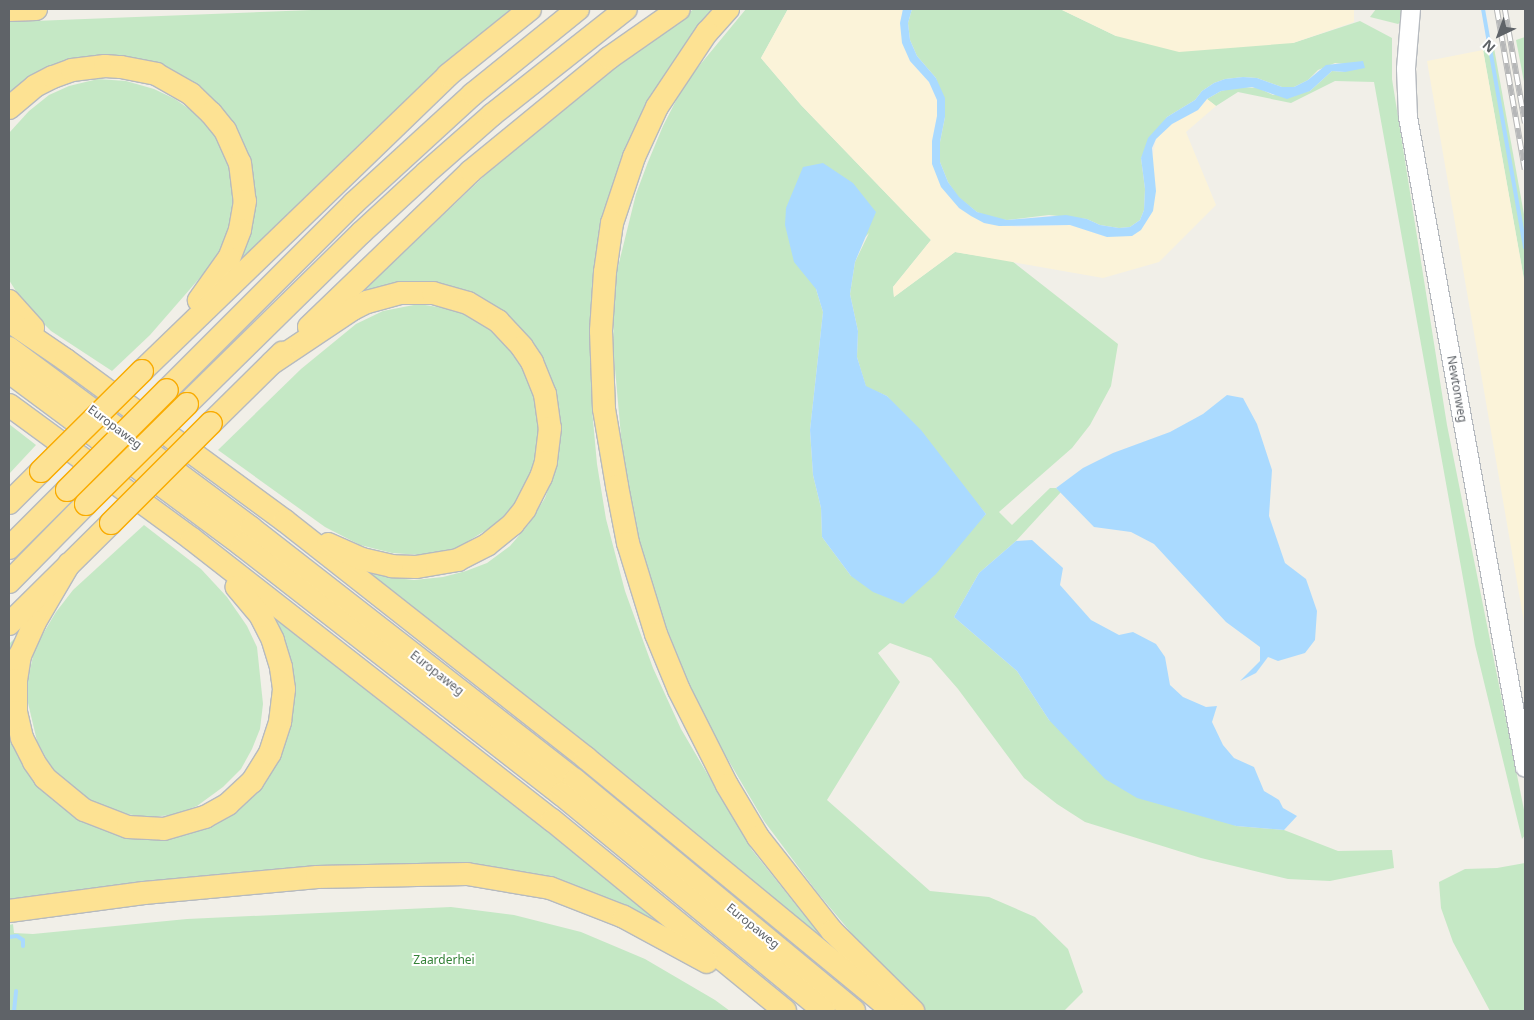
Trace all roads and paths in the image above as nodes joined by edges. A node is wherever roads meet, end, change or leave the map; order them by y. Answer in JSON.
{"nodes":[{"id":1,"x":36,"y":9,"type":"edge"},
{"id":2,"x":530,"y":9,"type":"edge"},
{"id":3,"x":578,"y":9,"type":"edge"},
{"id":4,"x":626,"y":9,"type":"edge"},
{"id":5,"x":679,"y":9,"type":"edge"},
{"id":6,"x":728,"y":9,"type":"edge"},
{"id":7,"x":1411,"y":9,"type":"edge"},
{"id":8,"x":9,"y":10,"type":"edge"},
{"id":9,"x":9,"y":108,"type":"edge"},
{"id":10,"x":9,"y":302,"type":"edge"},
{"id":11,"x":9,"y":321,"type":"edge"},
{"id":12,"x":9,"y":348,"type":"edge"},
{"id":13,"x":66,"y":360,"type":"junction"},
{"id":14,"x":272,"y":363,"type":"junction"},
{"id":15,"x":142,"y":371,"type":"junction"},
{"id":16,"x":9,"y":372,"type":"edge"},
{"id":17,"x":9,"y":405,"type":"edge"},
{"id":18,"x":9,"y":503,"type":"edge"},
{"id":19,"x":285,"y":521,"type":"junction"},
{"id":20,"x":192,"y":539,"type":"junction"},
{"id":21,"x":9,"y":548,"type":"edge"},
{"id":22,"x":69,"y":564,"type":"junction"},
{"id":23,"x":9,"y":582,"type":"edge"},
{"id":24,"x":9,"y":624,"type":"edge"},
{"id":25,"x":1525,"y":768,"type":"edge"},
{"id":26,"x":9,"y":911,"type":"edge"},
{"id":27,"x":777,"y":1011,"type":"edge"},
{"id":28,"x":785,"y":1011,"type":"edge"},
{"id":29,"x":824,"y":1011,"type":"edge"},
{"id":30,"x":854,"y":1011,"type":"edge"},
{"id":31,"x":893,"y":1011,"type":"edge"},
{"id":32,"x":913,"y":1011,"type":"edge"}],
"edges":[{"from":1,"to":8,"type":"highway"},
{"from":2,"to":15,"type":"highway"},
{"from":3,"to":21,"type":"highway","bridge":true},
{"from":4,"to":23,"type":"highway","bridge":true},
{"from":5,"to":14,"type":"highway"},
{"from":6,"to":32,"type":"highway"},
{"from":7,"to":25,"type":"street","name":"Newtonweg"},
{"from":9,"to":15,"type":"highway"},
{"from":10,"to":13,"type":"highway"},
{"from":11,"to":13,"type":"highway"},
{"from":12,"to":30,"type":"highway","name":"Europaweg"},
{"from":13,"to":19,"type":"highway"},
{"from":14,"to":19,"type":"highway"},
{"from":14,"to":22,"type":"highway","bridge":true},
{"from":15,"to":18,"type":"highway","bridge":true},
{"from":16,"to":29,"type":"highway","name":"Europaweg"},
{"from":17,"to":20,"type":"highway"},
{"from":19,"to":31,"type":"highway"},
{"from":20,"to":22,"type":"highway"},
{"from":20,"to":28,"type":"highway"},
{"from":22,"to":24,"type":"highway"},
{"from":26,"to":27,"type":"highway"}]}
